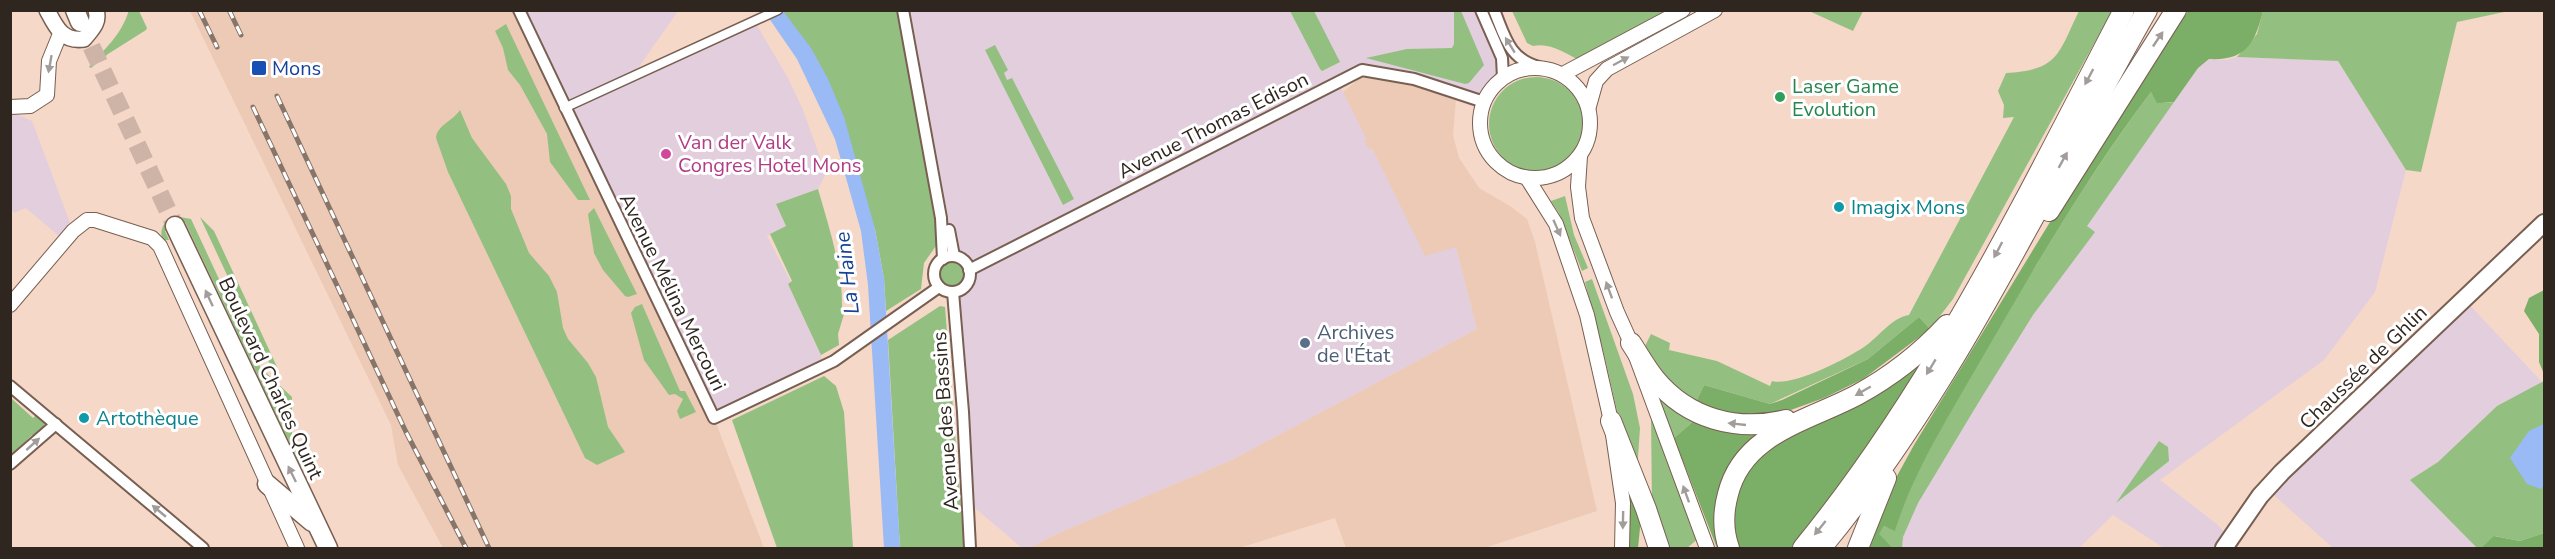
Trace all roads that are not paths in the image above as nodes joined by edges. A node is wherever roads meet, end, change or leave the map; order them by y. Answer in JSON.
{"nodes":[{"id":1,"x":47,"y":10,"type":"edge"},
{"id":2,"x":96,"y":10,"type":"edge"},
{"id":3,"x":519,"y":10,"type":"edge"},
{"id":4,"x":778,"y":10,"type":"edge"},
{"id":5,"x":903,"y":10,"type":"edge"},
{"id":6,"x":908,"y":10,"type":"edge"},
{"id":7,"x":1481,"y":10,"type":"edge"},
{"id":8,"x":1494,"y":10,"type":"edge"},
{"id":9,"x":1683,"y":10,"type":"edge"},
{"id":10,"x":1715,"y":10,"type":"edge"},
{"id":11,"x":2147,"y":10,"type":"edge"},
{"id":12,"x":2176,"y":10,"type":"edge"},
{"id":13,"x":2122,"y":16,"type":"edge"},
{"id":14,"x":60,"y":34,"type":"junction"},
{"id":15,"x":1539,"y":67,"type":"junction"},
{"id":16,"x":1563,"y":75,"type":"junction"},
{"id":17,"x":1503,"y":78,"type":"junction"},
{"id":18,"x":1484,"y":102,"type":"junction"},
{"id":19,"x":1588,"y":106,"type":"junction"},
{"id":20,"x":16,"y":107,"type":"edge"},
{"id":21,"x":564,"y":108,"type":"junction"},
{"id":22,"x":1580,"y":156,"type":"junction"},
{"id":23,"x":1527,"y":178,"type":"junction"},
{"id":24,"x":2543,"y":224,"type":"edge"},
{"id":25,"x":175,"y":226,"type":"tunnel mouth"},
{"id":26,"x":948,"y":257,"type":"junction"},
{"id":27,"x":2005,"y":267,"type":"junction"},
{"id":28,"x":969,"y":270,"type":"junction"},
{"id":29,"x":939,"y":286,"type":"junction"},
{"id":30,"x":953,"y":292,"type":"junction"},
{"id":31,"x":1971,"y":299,"type":"junction"},
{"id":32,"x":10,"y":305,"type":"edge"},
{"id":33,"x":1631,"y":344,"type":"junction"},
{"id":34,"x":10,"y":386,"type":"edge"},
{"id":35,"x":1815,"y":413,"type":"junction"},
{"id":36,"x":1611,"y":421,"type":"junction"},
{"id":37,"x":56,"y":424,"type":"junction"},
{"id":38,"x":1899,"y":445,"type":"junction"},
{"id":39,"x":10,"y":464,"type":"edge"},
{"id":40,"x":267,"y":484,"type":"junction"},
{"id":41,"x":318,"y":527,"type":"junction"},
{"id":42,"x":203,"y":549,"type":"edge"},
{"id":43,"x":297,"y":549,"type":"edge"},
{"id":44,"x":328,"y":549,"type":"edge"},
{"id":45,"x":970,"y":549,"type":"edge"},
{"id":46,"x":1622,"y":549,"type":"edge"},
{"id":47,"x":1659,"y":549,"type":"edge"},
{"id":48,"x":1707,"y":549,"type":"edge"},
{"id":49,"x":1728,"y":549,"type":"edge"},
{"id":50,"x":1803,"y":549,"type":"edge"},
{"id":51,"x":1821,"y":549,"type":"edge"},
{"id":52,"x":1858,"y":549,"type":"edge"},
{"id":53,"x":2224,"y":549,"type":"edge"}],
"edges":[{"from":1,"to":14,"type":"main road"},
{"from":2,"to":14,"type":"main road"},
{"from":3,"to":21,"type":"street","name":"Avenue Mélina Mercouri"},
{"from":4,"to":21,"type":"street"},
{"from":5,"to":26,"type":"street"},
{"from":6,"to":26,"type":"street"},
{"from":7,"to":17,"type":"street"},
{"from":15,"to":8,"type":"street","one_way":true},
{"from":9,"to":16,"type":"street"},
{"from":19,"to":10,"type":"street","one_way":true},
{"from":27,"to":11,"type":"highway","one_way":true},
{"from":27,"to":12,"type":"highway","one_way":true},
{"from":13,"to":31,"type":"highway","one_way":true},
{"from":14,"to":20,"type":"street","one_way":true},
{"from":15,"to":16,"type":"street"},
{"from":15,"to":17,"type":"street"},
{"from":16,"to":19,"type":"street"},
{"from":17,"to":18,"type":"street"},
{"from":18,"to":23,"type":"street"},
{"from":18,"to":28,"type":"street","name":"Avenue Thomas Edison"},
{"from":19,"to":22,"type":"street"},
{"from":21,"to":29,"type":"street","name":"Avenue Mélina Mercouri"},
{"from":22,"to":23,"type":"street"},
{"from":33,"to":22,"type":"street","one_way":true},
{"from":23,"to":36,"type":"street","one_way":true},
{"from":24,"to":53,"type":"main road","name":"Chaussée de Ghlin"},
{"from":41,"to":25,"type":"highway","name":"Boulevard Charles Quint","one_way":true},
{"from":26,"to":28,"type":"street"},
{"from":26,"to":29,"type":"street"},
{"from":27,"to":38,"type":"highway"},
{"from":28,"to":30,"type":"street"},
{"from":29,"to":30,"type":"street"},
{"from":30,"to":45,"type":"street","name":"Avenue des Bassins"},
{"from":31,"to":35,"type":"highway","one_way":true},
{"from":31,"to":50,"type":"highway","one_way":true},
{"from":32,"to":40,"type":"street"},
{"from":35,"to":33,"type":"highway","one_way":true},
{"from":48,"to":33,"type":"street","one_way":true},
{"from":34,"to":37,"type":"street"},
{"from":35,"to":49,"type":"highway"},
{"from":36,"to":46,"type":"street","one_way":true},
{"from":36,"to":47,"type":"highway"},
{"from":39,"to":37,"type":"street","one_way":true},
{"from":42,"to":37,"type":"street","one_way":true},
{"from":38,"to":51,"type":"highway"},
{"from":38,"to":52,"type":"highway"},
{"from":40,"to":41,"type":"highway"},
{"from":40,"to":43,"type":"street"},
{"from":41,"to":44,"type":"highway","name":"Boulevard Charles Quint"}]}
